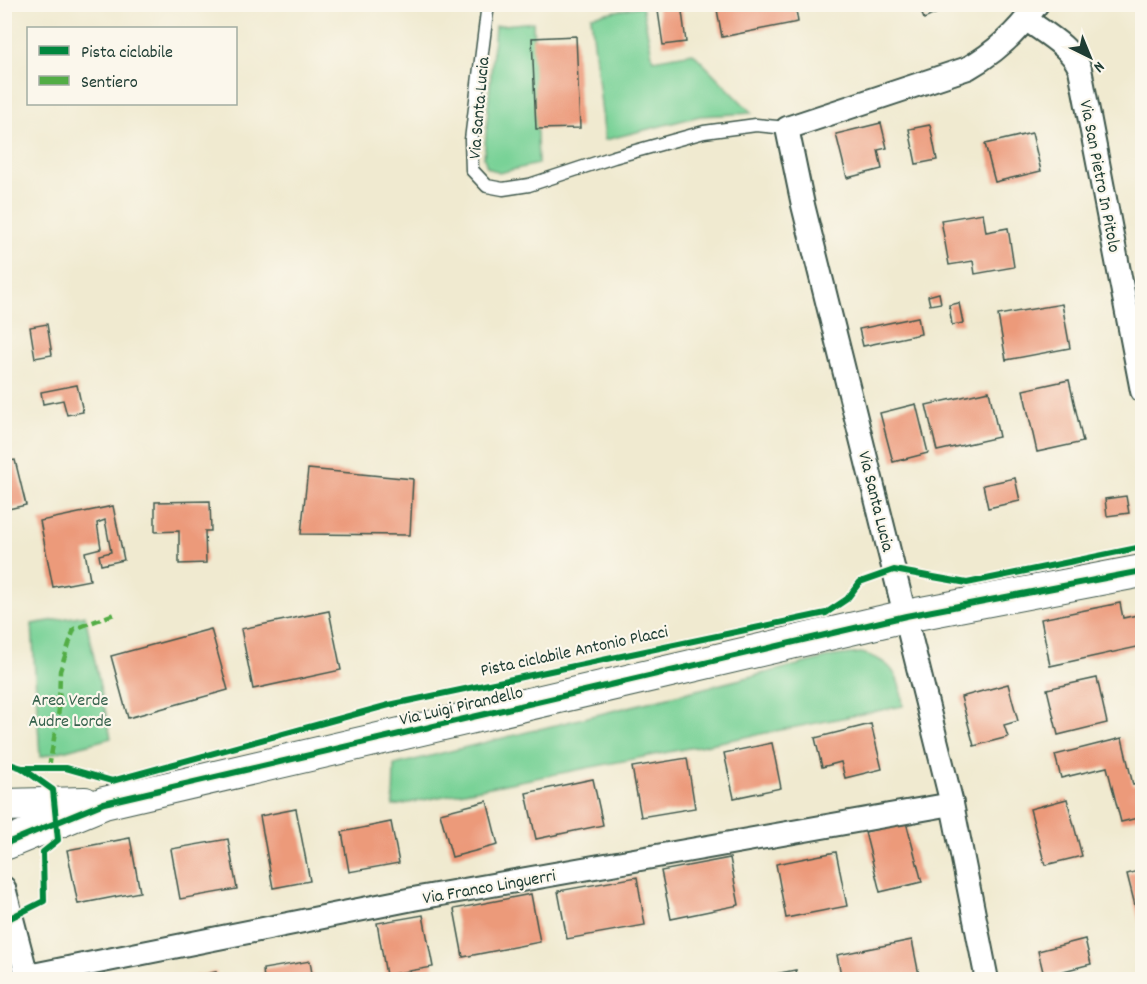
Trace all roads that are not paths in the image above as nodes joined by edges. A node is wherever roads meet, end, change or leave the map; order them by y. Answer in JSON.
{"nodes":[{"id":1,"x":488,"y":4,"type":"edge"},
{"id":2,"x":1032,"y":12,"type":"edge"},
{"id":3,"x":787,"y":128,"type":"junction"},
{"id":4,"x":1143,"y":391,"type":"edge"},
{"id":5,"x":1143,"y":571,"type":"edge"},
{"id":6,"x":906,"y":616,"type":"junction"},
{"id":7,"x":104,"y":803,"type":"junction"},
{"id":8,"x":952,"y":804,"type":"junction"},
{"id":9,"x":4,"y":805,"type":"edge"},
{"id":10,"x":5,"y":838,"type":"edge"},
{"id":11,"x":4,"y":888,"type":"edge"},
{"id":12,"x":4,"y":927,"type":"edge"},
{"id":13,"x":22,"y":952,"type":"junction"},
{"id":14,"x":28,"y":978,"type":"edge"},
{"id":15,"x":987,"y":980,"type":"edge"}],
"edges":[{"from":1,"to":3,"type":"lane","name":"Via Santa Lucia"},
{"from":2,"to":3,"type":"street","name":"Via Santa Lucia"},
{"from":2,"to":4,"type":"street","name":"Via San Pietro In Pitolo"},
{"from":3,"to":6,"type":"street","name":"Via Santa Lucia"},
{"from":5,"to":6,"type":"street","name":"Via Luigi Pirandello"},
{"from":6,"to":7,"type":"street","name":"Via Luigi Pirandello"},
{"from":6,"to":8,"type":"street","name":"Via Santa Lucia"},
{"from":7,"to":9,"type":"street","name":"Via Luigi Pirandello"},
{"from":7,"to":10,"type":"street","name":"Via Luigi Pirandello"},
{"from":8,"to":14,"type":"street","name":"Via Franco Linguerri"},
{"from":8,"to":15,"type":"street","name":"Via Santa Lucia"},
{"from":11,"to":13,"type":"street"},
{"from":12,"to":13,"type":"street"},
{"from":13,"to":14,"type":"street"}]}
